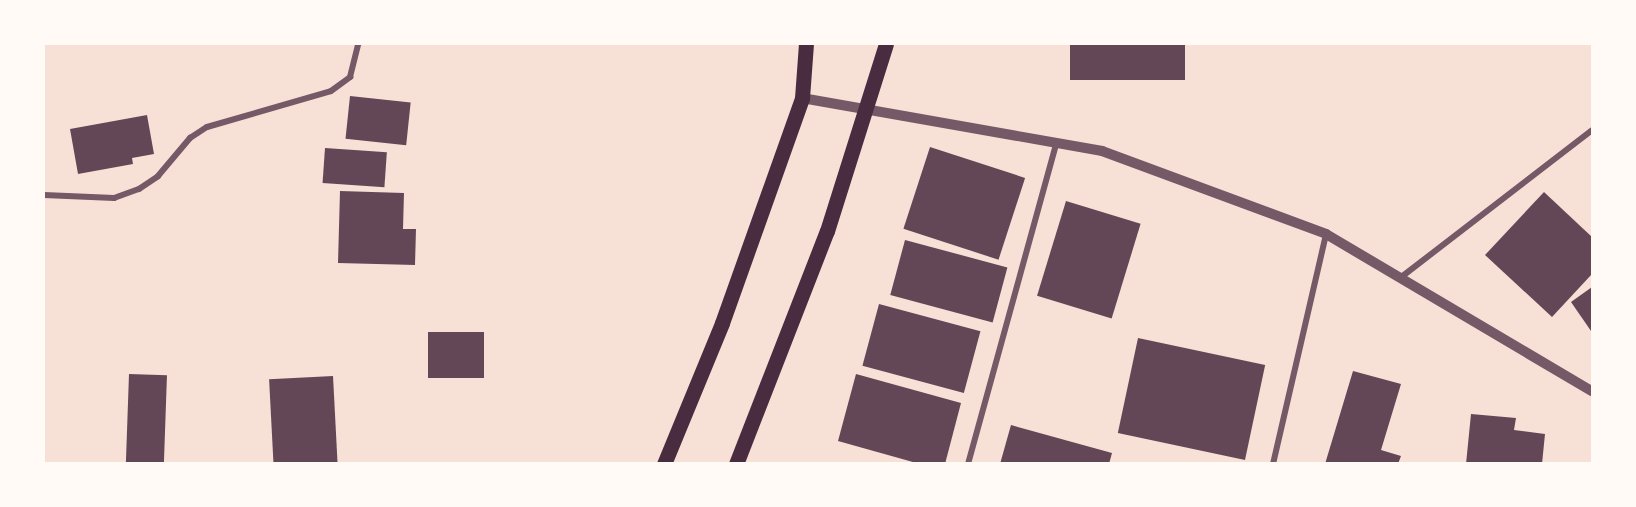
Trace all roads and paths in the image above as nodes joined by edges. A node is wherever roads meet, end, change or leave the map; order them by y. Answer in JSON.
{"nodes":[{"id":1,"x":357,"y":44,"type":"edge"},
{"id":2,"x":806,"y":44,"type":"edge"},
{"id":3,"x":886,"y":44,"type":"edge"},
{"id":4,"x":801,"y":98,"type":"junction"},
{"id":5,"x":865,"y":112,"type":"junction"},
{"id":6,"x":1593,"y":130,"type":"edge"},
{"id":7,"x":1056,"y":144,"type":"junction"},
{"id":8,"x":44,"y":195,"type":"edge"},
{"id":9,"x":1326,"y":234,"type":"junction"},
{"id":10,"x":1400,"y":278,"type":"junction"},
{"id":11,"x":1593,"y":391,"type":"edge"},
{"id":12,"x":664,"y":464,"type":"edge"},
{"id":13,"x":736,"y":464,"type":"edge"},
{"id":14,"x":968,"y":464,"type":"edge"},
{"id":15,"x":1273,"y":464,"type":"edge"}],
"edges":[{"from":1,"to":8,"type":"street"},
{"from":2,"to":4,"type":"main road"},
{"from":3,"to":5,"type":"main road"},
{"from":4,"to":5,"type":"street"},
{"from":4,"to":12,"type":"main road"},
{"from":5,"to":7,"type":"street"},
{"from":5,"to":13,"type":"main road"},
{"from":6,"to":10,"type":"street"},
{"from":7,"to":9,"type":"street"},
{"from":7,"to":14,"type":"street"},
{"from":9,"to":10,"type":"street"},
{"from":9,"to":15,"type":"street"},
{"from":10,"to":11,"type":"street"}]}
